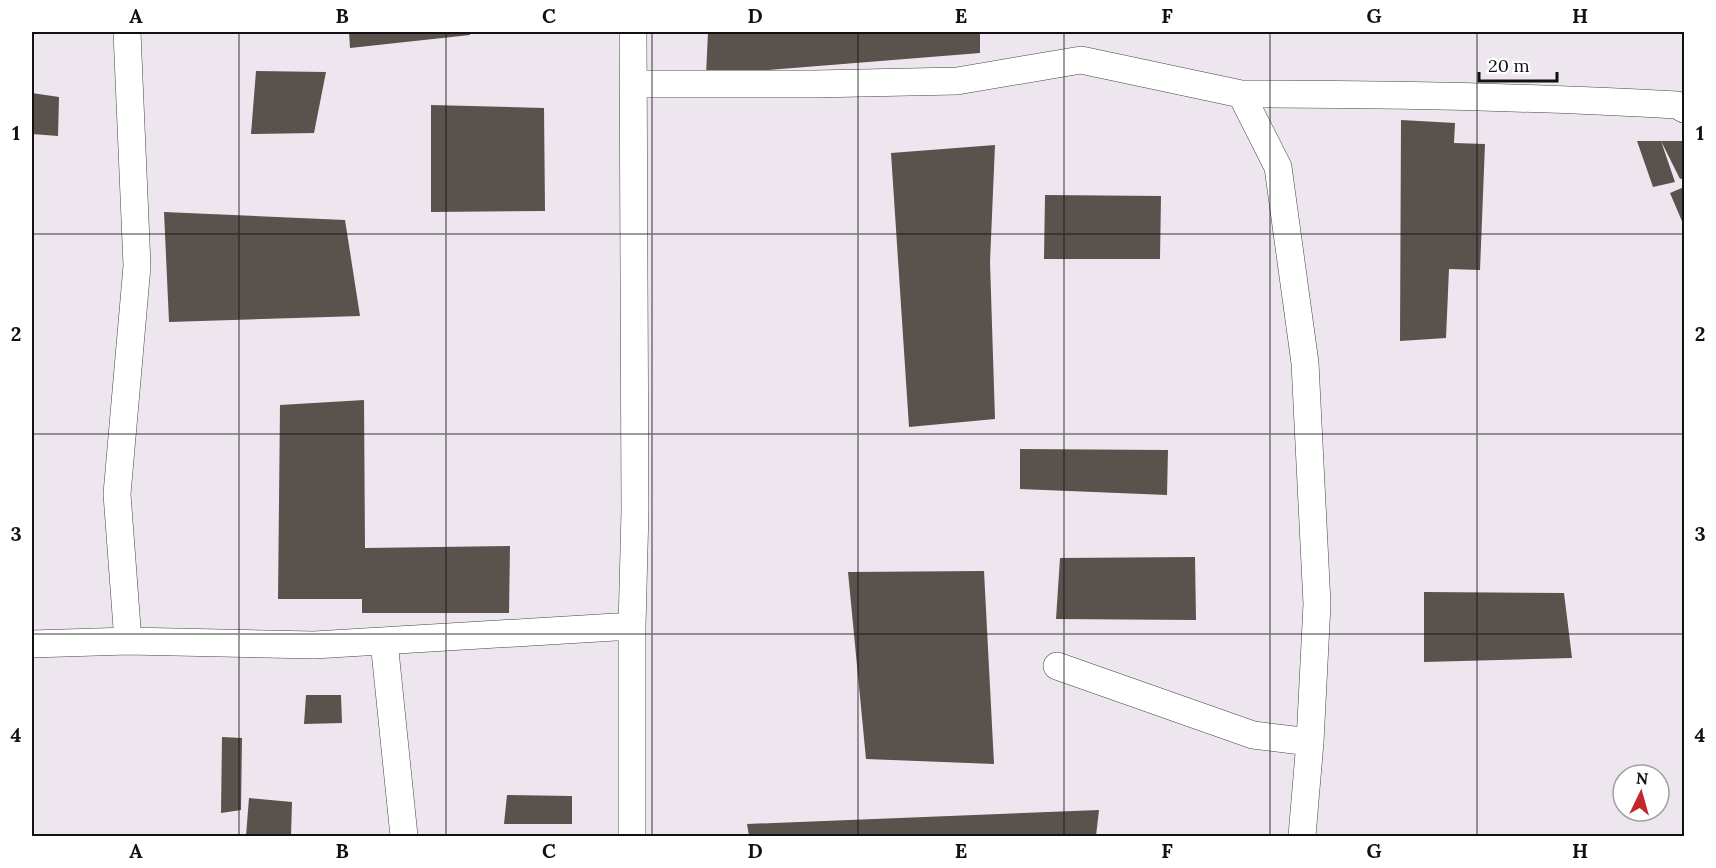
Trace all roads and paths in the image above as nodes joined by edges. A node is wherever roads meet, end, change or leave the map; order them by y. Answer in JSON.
{"nodes":[{"id":1,"x":127,"y":32,"type":"edge"},
{"id":2,"x":633,"y":32,"type":"edge"},
{"id":3,"x":633,"y":84,"type":"junction"},
{"id":4,"x":1241,"y":94,"type":"junction"},
{"id":5,"x":1684,"y":109,"type":"edge"},
{"id":6,"x":632,"y":626,"type":"junction"},
{"id":7,"x":128,"y":641,"type":"junction"},
{"id":8,"x":384,"y":641,"type":"junction"},
{"id":9,"x":32,"y":644,"type":"edge"},
{"id":10,"x":1058,"y":666,"type":"dead end"},
{"id":11,"x":1310,"y":742,"type":"junction"},
{"id":12,"x":404,"y":837,"type":"edge"},
{"id":13,"x":632,"y":837,"type":"edge"},
{"id":14,"x":1302,"y":837,"type":"edge"}],
"edges":[{"from":1,"to":7,"type":"street"},
{"from":2,"to":3,"type":"street"},
{"from":3,"to":4,"type":"street"},
{"from":3,"to":6,"type":"street"},
{"from":4,"to":5,"type":"street"},
{"from":4,"to":11,"type":"street"},
{"from":6,"to":8,"type":"street"},
{"from":6,"to":13,"type":"street"},
{"from":7,"to":8,"type":"street"},
{"from":7,"to":9,"type":"street"},
{"from":8,"to":12,"type":"street"},
{"from":10,"to":11,"type":"street"},
{"from":11,"to":14,"type":"street"}]}
